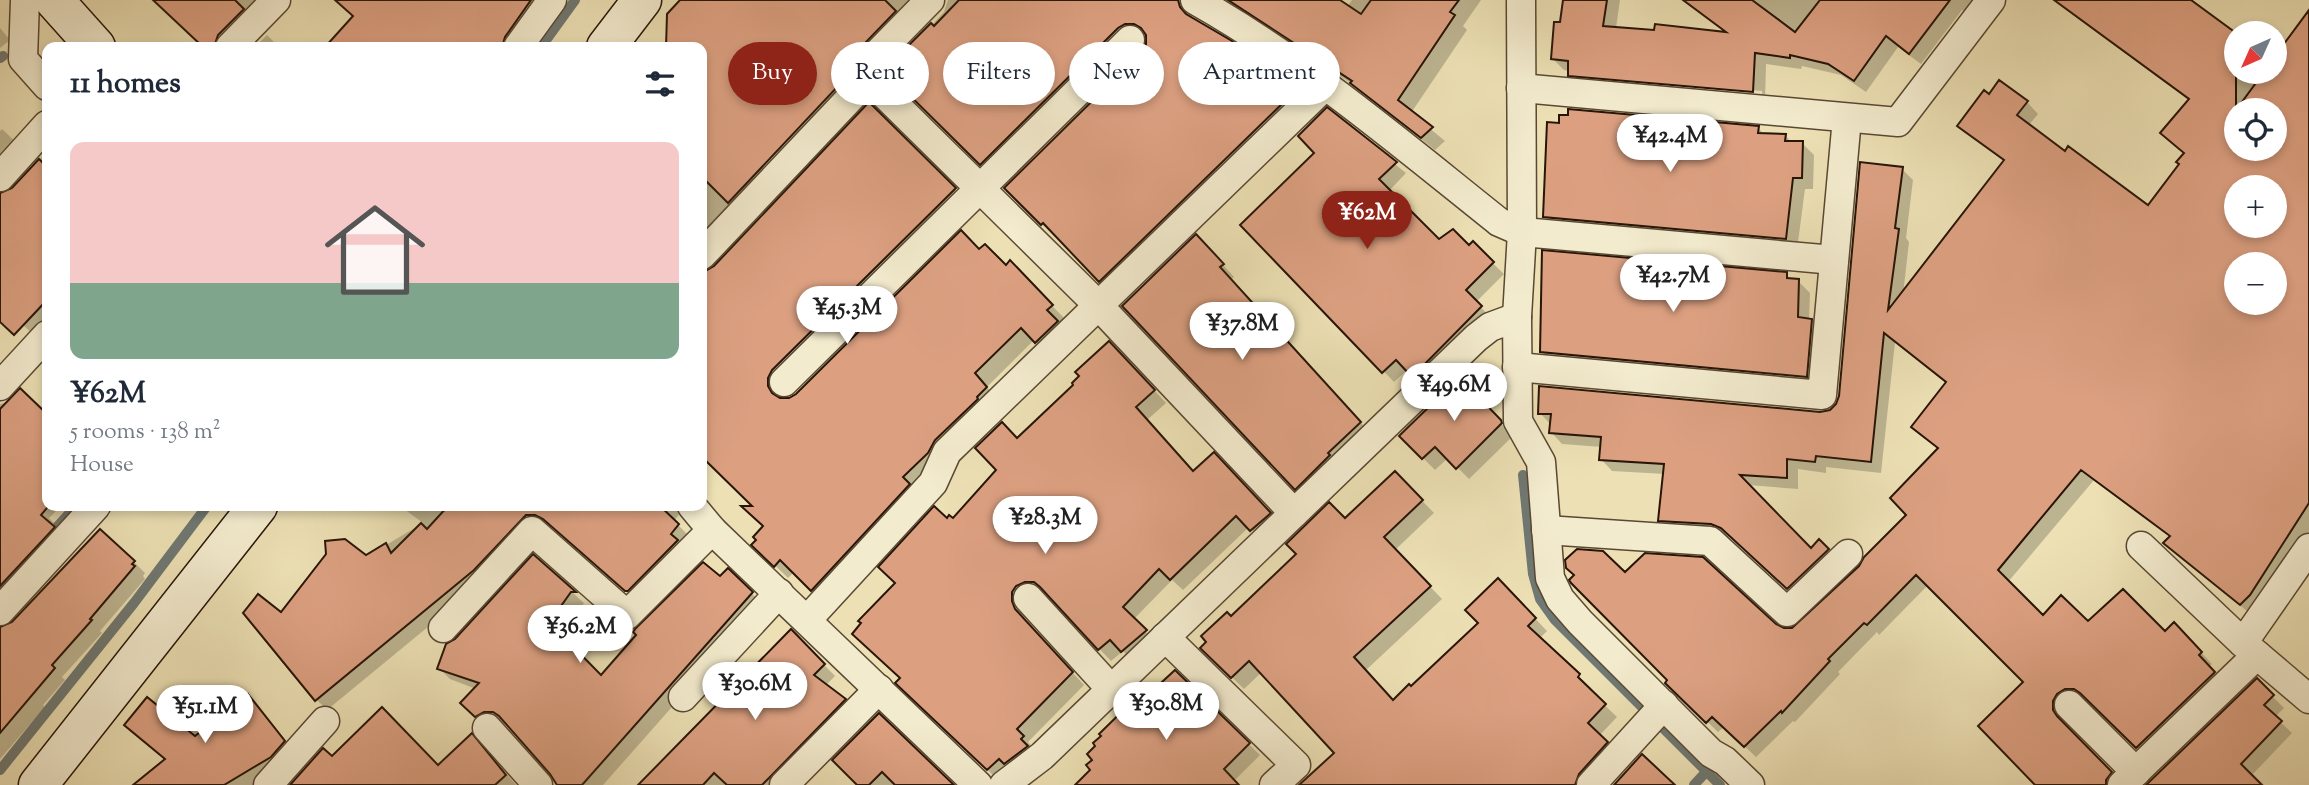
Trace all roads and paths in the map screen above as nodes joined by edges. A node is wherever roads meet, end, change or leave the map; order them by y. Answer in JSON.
{"nodes":[{"id":1,"x":25,"y":0,"type":"edge"},
{"id":2,"x":54,"y":0,"type":"edge"},
{"id":3,"x":276,"y":0,"type":"edge"},
{"id":4,"x":552,"y":0,"type":"edge"},
{"id":5,"x":642,"y":0,"type":"edge"},
{"id":6,"x":930,"y":0,"type":"edge"},
{"id":7,"x":1195,"y":0,"type":"edge"},
{"id":8,"x":1521,"y":0,"type":"edge"},
{"id":9,"x":1991,"y":0,"type":"edge"},
{"id":10,"x":1130,"y":40,"type":"dead end"},
{"id":11,"x":92,"y":42,"type":"edge"},
{"id":12,"x":235,"y":42,"type":"edge"},
{"id":13,"x":522,"y":42,"type":"edge"},
{"id":14,"x":610,"y":42,"type":"edge"},
{"id":15,"x":889,"y":42,"type":"edge"},
{"id":16,"x":1263,"y":42,"type":"edge"},
{"id":17,"x":42,"y":80,"type":"edge"},
{"id":18,"x":1521,"y":88,"type":"junction"},
{"id":19,"x":1340,"y":96,"type":"edge"},
{"id":20,"x":844,"y":105,"type":"edge"},
{"id":21,"x":895,"y":105,"type":"edge"},
{"id":22,"x":1305,"y":105,"type":"edge"},
{"id":23,"x":1847,"y":118,"type":"junction"},
{"id":24,"x":42,"y":131,"type":"edge"},
{"id":25,"x":0,"y":177,"type":"edge"},
{"id":26,"x":979,"y":189,"type":"junction"},
{"id":27,"x":1522,"y":232,"type":"junction"},
{"id":28,"x":707,"y":250,"type":"edge"},
{"id":29,"x":1834,"y":260,"type":"junction"},
{"id":30,"x":1099,"y":306,"type":"junction"},
{"id":31,"x":1517,"y":317,"type":"junction"},
{"id":32,"x":42,"y":340,"type":"edge"},
{"id":33,"x":1517,"y":367,"type":"junction"},
{"id":34,"x":785,"y":382,"type":"dead end"},
{"id":35,"x":0,"y":386,"type":"edge"},
{"id":36,"x":91,"y":511,"type":"edge"},
{"id":37,"x":254,"y":511,"type":"edge"},
{"id":38,"x":696,"y":511,"type":"edge"},
{"id":39,"x":1294,"y":513,"type":"junction"},
{"id":40,"x":712,"y":530,"type":"junction"},
{"id":41,"x":1546,"y":530,"type":"junction"},
{"id":42,"x":2141,"y":546,"type":"dead end"},
{"id":43,"x":2309,"y":548,"type":"edge"},
{"id":44,"x":1848,"y":554,"type":"dead end"},
{"id":45,"x":779,"y":593,"type":"junction"},
{"id":46,"x":1028,"y":598,"type":"dead end"},
{"id":47,"x":0,"y":611,"type":"edge"},
{"id":48,"x":807,"y":620,"type":"junction"},
{"id":49,"x":443,"y":628,"type":"dead end"},
{"id":50,"x":1165,"y":637,"type":"junction"},
{"id":51,"x":2250,"y":649,"type":"junction"},
{"id":52,"x":1111,"y":689,"type":"junction"},
{"id":53,"x":879,"y":690,"type":"junction"},
{"id":54,"x":683,"y":697,"type":"dead end"},
{"id":55,"x":2309,"y":699,"type":"edge"},
{"id":56,"x":2069,"y":705,"type":"dead end"},
{"id":57,"x":1656,"y":714,"type":"junction"},
{"id":58,"x":325,"y":720,"type":"dead end"},
{"id":59,"x":487,"y":729,"type":"dead end"},
{"id":60,"x":2129,"y":778,"type":"edge"},
{"id":61,"x":37,"y":785,"type":"edge"},
{"id":62,"x":268,"y":785,"type":"edge"},
{"id":63,"x":538,"y":785,"type":"edge"},
{"id":64,"x":784,"y":785,"type":"edge"},
{"id":65,"x":978,"y":785,"type":"edge"},
{"id":66,"x":1004,"y":785,"type":"edge"},
{"id":67,"x":1274,"y":785,"type":"edge"},
{"id":68,"x":1591,"y":785,"type":"edge"},
{"id":69,"x":1750,"y":785,"type":"edge"}],
"edges":[{"from":1,"to":17,"type":"street"},
{"from":2,"to":11,"type":"main road"},
{"from":3,"to":12,"type":"street"},
{"from":4,"to":13,"type":"street"},
{"from":5,"to":14,"type":"main road"},
{"from":6,"to":15,"type":"street"},
{"from":7,"to":16,"type":"street"},
{"from":8,"to":18,"type":"street"},
{"from":9,"to":23,"type":"street"},
{"from":10,"to":26,"type":"street"},
{"from":18,"to":23,"type":"street"},
{"from":18,"to":27,"type":"street"},
{"from":19,"to":27,"type":"street"},
{"from":20,"to":28,"type":"street"},
{"from":21,"to":26,"type":"street"},
{"from":22,"to":30,"type":"street"},
{"from":23,"to":29,"type":"street"},
{"from":24,"to":25,"type":"street"},
{"from":26,"to":30,"type":"street"},
{"from":26,"to":34,"type":"street"},
{"from":27,"to":29,"type":"street"},
{"from":27,"to":31,"type":"street"},
{"from":29,"to":33,"type":"street"},
{"from":30,"to":39,"type":"street"},
{"from":30,"to":48,"type":"street"},
{"from":31,"to":33,"type":"street"},
{"from":31,"to":39,"type":"street"},
{"from":32,"to":35,"type":"street"},
{"from":33,"to":41,"type":"street"},
{"from":36,"to":47,"type":"street"},
{"from":37,"to":61,"type":"main road"},
{"from":38,"to":40,"type":"street"},
{"from":39,"to":50,"type":"street"},
{"from":40,"to":45,"type":"street"},
{"from":40,"to":49,"type":"street"},
{"from":41,"to":44,"type":"street"},
{"from":41,"to":57,"type":"street"},
{"from":42,"to":51,"type":"street"},
{"from":43,"to":51,"type":"street"},
{"from":45,"to":48,"type":"street"},
{"from":45,"to":54,"type":"street"},
{"from":46,"to":52,"type":"street"},
{"from":48,"to":53,"type":"street"},
{"from":50,"to":52,"type":"street"},
{"from":50,"to":67,"type":"street"},
{"from":51,"to":55,"type":"street"},
{"from":51,"to":60,"type":"street"},
{"from":52,"to":66,"type":"street"},
{"from":53,"to":64,"type":"street"},
{"from":53,"to":65,"type":"street"},
{"from":56,"to":60,"type":"street"},
{"from":57,"to":68,"type":"street"},
{"from":57,"to":69,"type":"street"},
{"from":58,"to":62,"type":"street"},
{"from":59,"to":63,"type":"street"}]}
